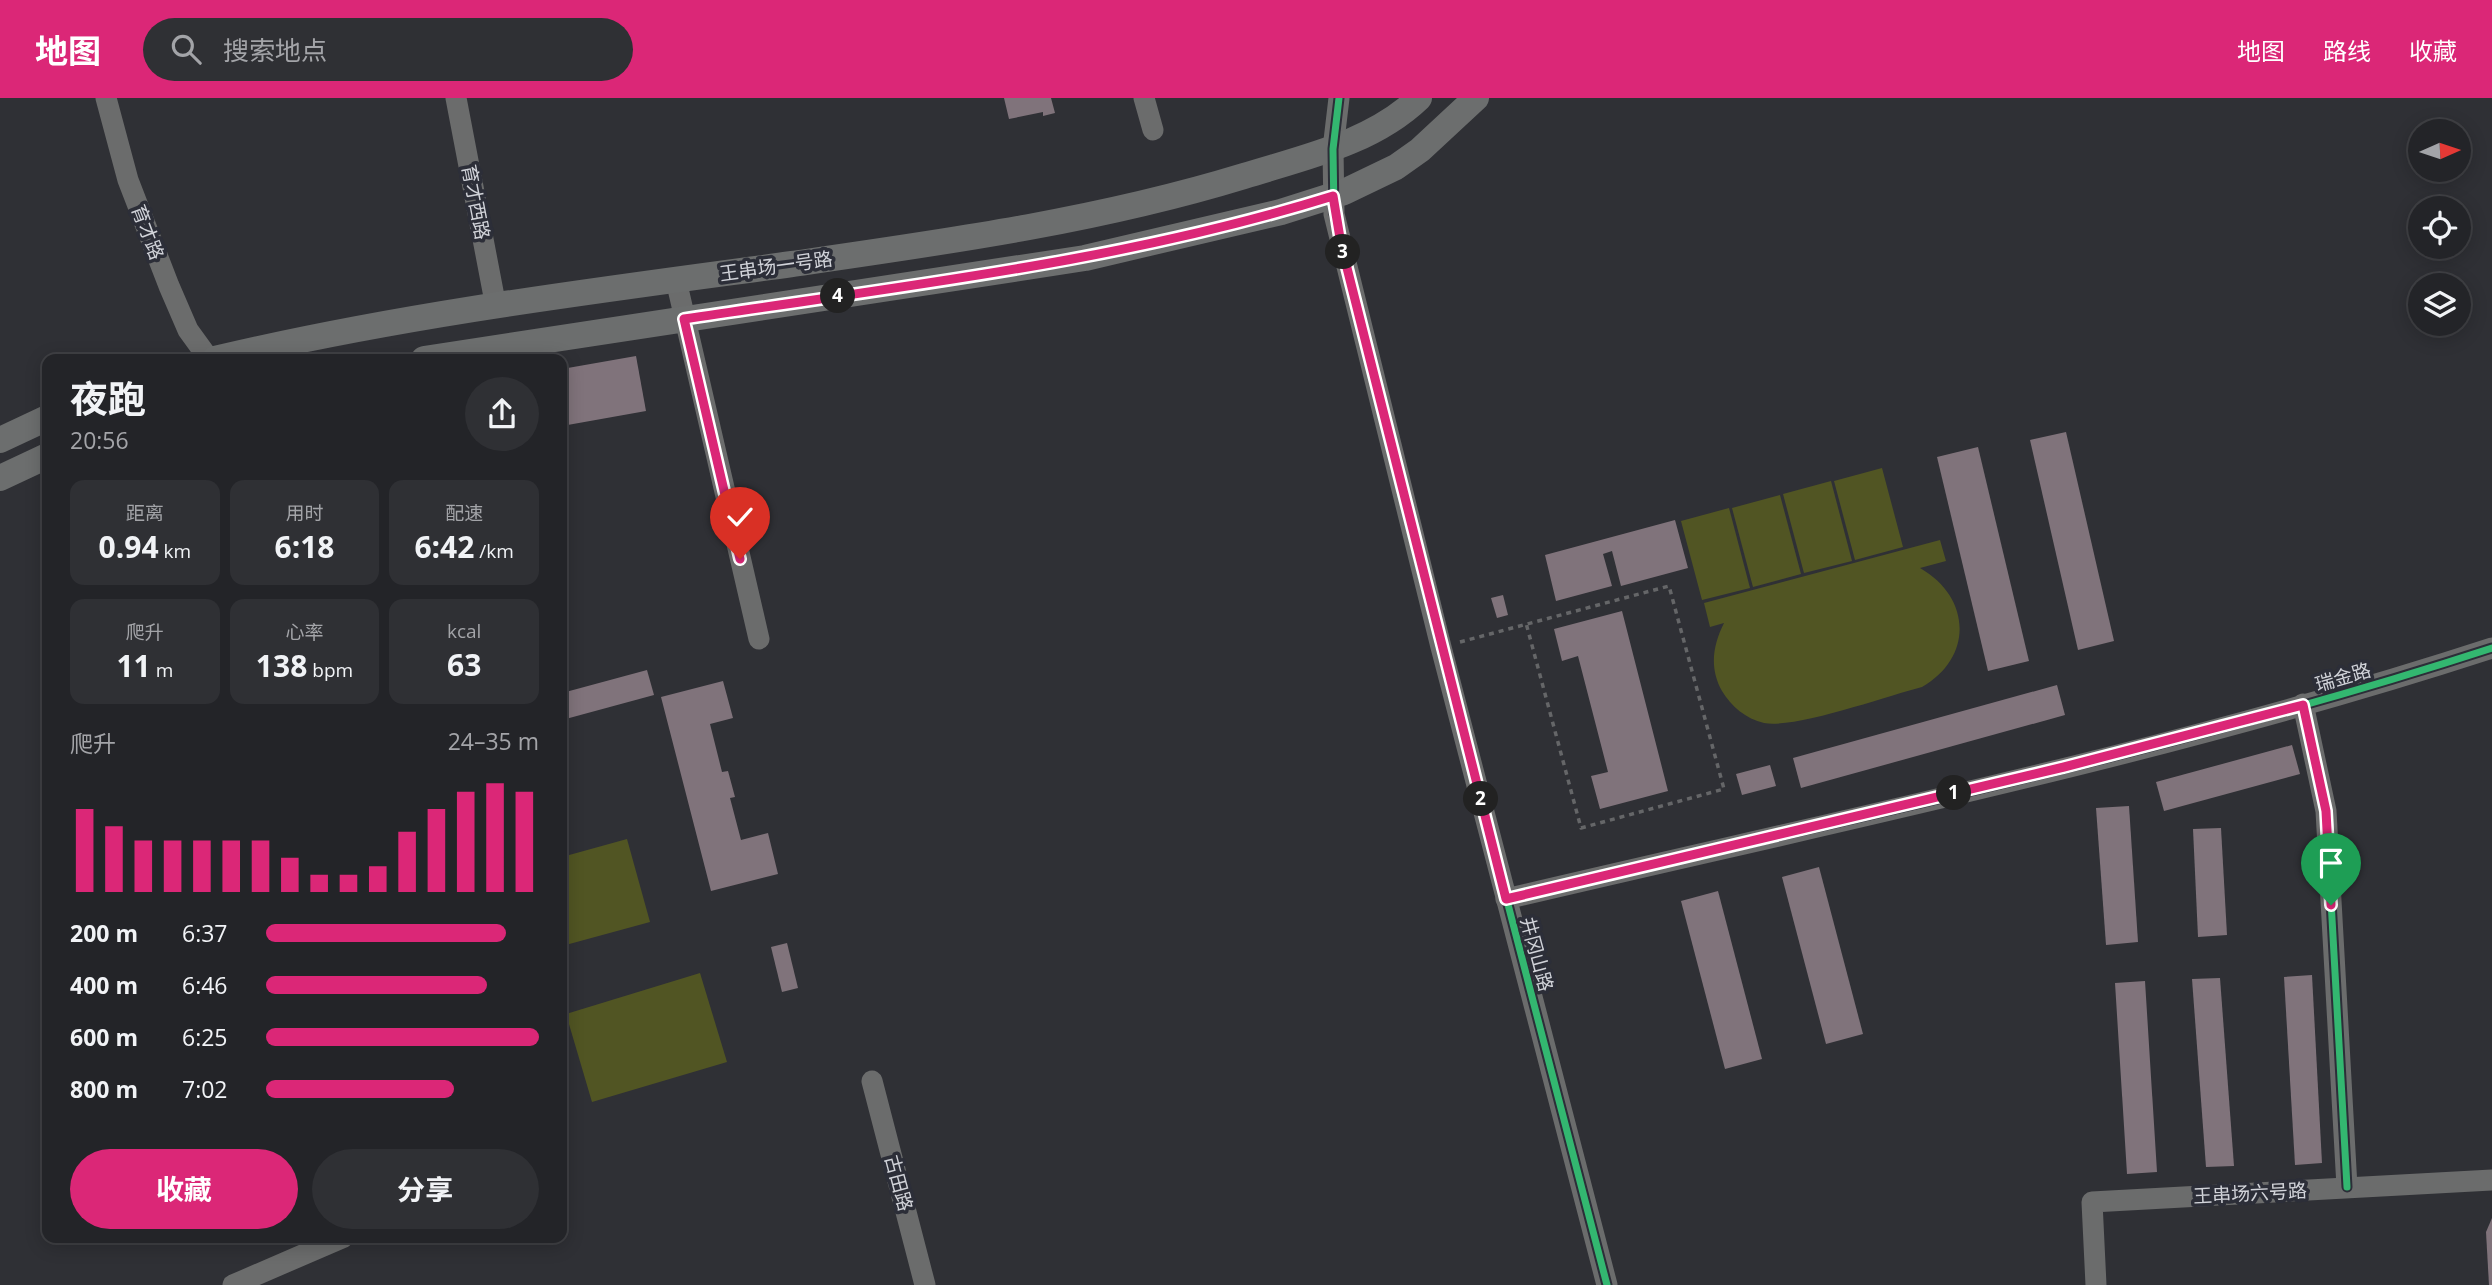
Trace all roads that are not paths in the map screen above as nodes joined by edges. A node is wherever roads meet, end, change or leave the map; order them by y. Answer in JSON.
{"nodes":[{"id":1,"x":106,"y":98,"type":"edge"},
{"id":2,"x":456,"y":98,"type":"edge"},
{"id":3,"x":1144,"y":98,"type":"edge"},
{"id":4,"x":1339,"y":98,"type":"edge"},
{"id":5,"x":1348,"y":98,"type":"edge"},
{"id":6,"x":1475,"y":98,"type":"edge"},
{"id":7,"x":1416,"y":101,"type":"edge"},
{"id":8,"x":1153,"y":130,"type":"dead end"},
{"id":9,"x":1338,"y":146,"type":"junction"},
{"id":10,"x":1262,"y":170,"type":"dead end"},
{"id":11,"x":1338,"y":194,"type":"junction"},
{"id":12,"x":676,"y":280,"type":"junction"},
{"id":13,"x":496,"y":307,"type":"junction"},
{"id":14,"x":684,"y":319,"type":"junction"},
{"id":15,"x":205,"y":354,"type":"edge"},
{"id":16,"x":235,"y":354,"type":"edge"},
{"id":17,"x":456,"y":354,"type":"edge"},
{"id":18,"x":42,"y":420,"type":"edge"},
{"id":19,"x":0,"y":440,"type":"edge"},
{"id":20,"x":42,"y":458,"type":"edge"},
{"id":21,"x":0,"y":478,"type":"edge"},
{"id":22,"x":759,"y":639,"type":"dead end"},
{"id":23,"x":2492,"y":648,"type":"edge"},
{"id":24,"x":2303,"y":705,"type":"junction"},
{"id":25,"x":1511,"y":898,"type":"junction"},
{"id":26,"x":872,"y":1081,"type":"dead end"},
{"id":27,"x":2492,"y":1180,"type":"edge"},
{"id":28,"x":2347,"y":1187,"type":"junction"},
{"id":29,"x":330,"y":1243,"type":"edge"},
{"id":30,"x":233,"y":1285,"type":"edge"},
{"id":31,"x":925,"y":1285,"type":"edge"},
{"id":32,"x":1606,"y":1285,"type":"edge"},
{"id":33,"x":1615,"y":1285,"type":"edge"},
{"id":34,"x":2096,"y":1285,"type":"edge"}],
"edges":[{"from":1,"to":15,"type":"street","name":"育才路"},
{"from":2,"to":13,"type":"street","name":"育才西路"},
{"from":3,"to":8,"type":"street"},
{"from":4,"to":9,"type":"street","name":"井冈山路"},
{"from":5,"to":9,"type":"street","name":"井冈山路"},
{"from":6,"to":11,"type":"main road","name":"王串场一号路"},
{"from":7,"to":9,"type":"main road","name":"王串场一号路"},
{"from":9,"to":10,"type":"main road","name":"王串场一号路"},
{"from":9,"to":11,"type":"street","name":"井冈山路"},
{"from":9,"to":12,"type":"main road","name":"王串场一号路"},
{"from":11,"to":14,"type":"main road","name":"王串场一号路"},
{"from":11,"to":25,"type":"street","name":"井冈山路"},
{"from":11,"to":25,"type":"street","name":"井冈山路"},
{"from":12,"to":13,"type":"main road","name":"王串场一号路"},
{"from":12,"to":14,"type":"street"},
{"from":13,"to":16,"type":"main road","name":"王串场一号路"},
{"from":14,"to":17,"type":"main road","name":"王串场一号路"},
{"from":14,"to":22,"type":"street"},
{"from":18,"to":19,"type":"main road"},
{"from":20,"to":21,"type":"main road"},
{"from":23,"to":24,"type":"street","name":"瑞金路"},
{"from":24,"to":25,"type":"street","name":"瑞金路"},
{"from":24,"to":28,"type":"street"},
{"from":25,"to":32,"type":"street","name":"井冈山路"},
{"from":25,"to":33,"type":"street","name":"井冈山路"},
{"from":26,"to":31,"type":"street","name":"古田路"},
{"from":27,"to":28,"type":"street","name":"王串场六号路"},
{"from":28,"to":34,"type":"street","name":"王串场六号路"},
{"from":29,"to":30,"type":"street"}]}
